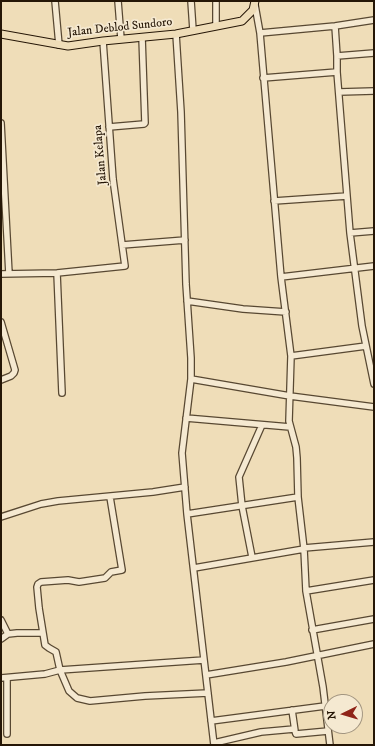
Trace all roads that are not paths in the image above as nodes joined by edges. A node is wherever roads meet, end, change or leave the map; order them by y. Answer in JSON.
{"nodes":[{"id":1,"x":55,"y":1,"type":"edge"},
{"id":2,"x":118,"y":1,"type":"edge"},
{"id":3,"x":191,"y":1,"type":"edge"},
{"id":4,"x":216,"y":1,"type":"edge"},
{"id":5,"x":255,"y":2,"type":"edge"},
{"id":6,"x":374,"y":20,"type":"edge"},
{"id":7,"x":216,"y":26,"type":"junction"},
{"id":8,"x":335,"y":26,"type":"junction"},
{"id":9,"x":192,"y":30,"type":"junction"},
{"id":10,"x":260,"y":33,"type":"junction"},
{"id":11,"x":1,"y":34,"type":"edge"},
{"id":12,"x":176,"y":34,"type":"junction"},
{"id":13,"x":142,"y":37,"type":"junction"},
{"id":14,"x":121,"y":39,"type":"junction"},
{"id":15,"x":103,"y":41,"type":"junction"},
{"id":16,"x":60,"y":45,"type":"junction"},
{"id":17,"x":374,"y":53,"type":"edge"},
{"id":18,"x":337,"y":56,"type":"junction"},
{"id":19,"x":337,"y":72,"type":"junction"},
{"id":20,"x":263,"y":78,"type":"junction"},
{"id":21,"x":374,"y":91,"type":"edge"},
{"id":22,"x":339,"y":92,"type":"junction"},
{"id":23,"x":1,"y":123,"type":"edge"},
{"id":24,"x":109,"y":127,"type":"junction"},
{"id":25,"x":347,"y":196,"type":"junction"},
{"id":26,"x":274,"y":201,"type":"junction"},
{"id":27,"x":374,"y":231,"type":"edge"},
{"id":28,"x":350,"y":234,"type":"junction"},
{"id":29,"x":184,"y":240,"type":"junction"},
{"id":30,"x":122,"y":245,"type":"junction"},
{"id":31,"x":374,"y":266,"type":"edge"},
{"id":32,"x":355,"y":268,"type":"junction"},
{"id":33,"x":57,"y":273,"type":"junction"},
{"id":34,"x":1,"y":274,"type":"edge"},
{"id":35,"x":9,"y":274,"type":"junction"},
{"id":36,"x":281,"y":276,"type":"junction"},
{"id":37,"x":187,"y":301,"type":"junction"},
{"id":38,"x":286,"y":312,"type":"junction"},
{"id":39,"x":1,"y":322,"type":"edge"},
{"id":40,"x":366,"y":346,"type":"junction"},
{"id":41,"x":291,"y":356,"type":"junction"},
{"id":42,"x":191,"y":379,"type":"junction"},
{"id":43,"x":1,"y":380,"type":"edge"},
{"id":44,"x":374,"y":384,"type":"edge"},
{"id":45,"x":62,"y":393,"type":"dead end"},
{"id":46,"x":290,"y":396,"type":"junction"},
{"id":47,"x":374,"y":407,"type":"edge"},
{"id":48,"x":186,"y":418,"type":"junction"},
{"id":49,"x":262,"y":425,"type":"junction"},
{"id":50,"x":290,"y":427,"type":"junction"},
{"id":51,"x":185,"y":487,"type":"junction"},
{"id":52,"x":110,"y":496,"type":"junction"},
{"id":53,"x":298,"y":497,"type":"junction"},
{"id":54,"x":242,"y":506,"type":"junction"},
{"id":55,"x":187,"y":514,"type":"junction"},
{"id":56,"x":1,"y":517,"type":"edge"},
{"id":57,"x":374,"y":542,"type":"edge"},
{"id":58,"x":304,"y":548,"type":"junction"},
{"id":59,"x":252,"y":557,"type":"junction"},
{"id":60,"x":194,"y":568,"type":"junction"},
{"id":61,"x":374,"y":580,"type":"edge"},
{"id":62,"x":306,"y":591,"type":"junction"},
{"id":63,"x":374,"y":619,"type":"edge"},
{"id":64,"x":1,"y":620,"type":"edge"},
{"id":65,"x":312,"y":630,"type":"junction"},
{"id":66,"x":43,"y":633,"type":"junction"},
{"id":67,"x":8,"y":634,"type":"junction"},
{"id":68,"x":1,"y":639,"type":"edge"},
{"id":69,"x":374,"y":644,"type":"edge"},
{"id":70,"x":316,"y":655,"type":"junction"},
{"id":71,"x":204,"y":660,"type":"junction"},
{"id":72,"x":60,"y":670,"type":"junction"},
{"id":73,"x":206,"y":675,"type":"junction"},
{"id":74,"x":4,"y":678,"type":"edge"},
{"id":75,"x":208,"y":693,"type":"junction"},
{"id":76,"x":4,"y":695,"type":"edge"},
{"id":77,"x":323,"y":695,"type":"edge"},
{"id":78,"x":323,"y":706,"type":"edge"},
{"id":79,"x":292,"y":710,"type":"junction"},
{"id":80,"x":211,"y":721,"type":"junction"},
{"id":81,"x":294,"y":729,"type":"junction"},
{"id":82,"x":323,"y":732,"type":"edge"},
{"id":83,"x":7,"y":734,"type":"dead end"},
{"id":84,"x":328,"y":734,"type":"edge"},
{"id":85,"x":214,"y":744,"type":"edge"},
{"id":86,"x":330,"y":745,"type":"edge"}],
"edges":[{"from":1,"to":16,"type":"street"},
{"from":2,"to":14,"type":"street"},
{"from":3,"to":9,"type":"street"},
{"from":4,"to":7,"type":"street"},
{"from":5,"to":7,"type":"main road","name":"Jalan Deblod Sundoro"},
{"from":5,"to":10,"type":"street"},
{"from":6,"to":8,"type":"street"},
{"from":7,"to":9,"type":"main road","name":"Jalan Deblod Sundoro"},
{"from":8,"to":10,"type":"street"},
{"from":8,"to":18,"type":"street"},
{"from":9,"to":12,"type":"main road","name":"Jalan Deblod Sundoro"},
{"from":10,"to":20,"type":"street"},
{"from":11,"to":16,"type":"main road","name":"Jalan Deblod Sundoro"},
{"from":12,"to":13,"type":"main road","name":"Jalan Deblod Sundoro"},
{"from":12,"to":29,"type":"street"},
{"from":13,"to":14,"type":"main road","name":"Jalan Deblod Sundoro"},
{"from":13,"to":24,"type":"street"},
{"from":14,"to":15,"type":"main road","name":"Jalan Deblod Sundoro"},
{"from":15,"to":16,"type":"main road","name":"Jalan Deblod Sundoro"},
{"from":15,"to":24,"type":"street","name":"Jalan Kelapa"},
{"from":17,"to":18,"type":"street"},
{"from":18,"to":19,"type":"street"},
{"from":19,"to":20,"type":"street"},
{"from":19,"to":22,"type":"street"},
{"from":20,"to":26,"type":"street"},
{"from":21,"to":22,"type":"street"},
{"from":22,"to":25,"type":"street"},
{"from":23,"to":35,"type":"street"},
{"from":24,"to":30,"type":"street","name":"Jalan Kelapa"},
{"from":25,"to":26,"type":"street"},
{"from":25,"to":28,"type":"street"},
{"from":26,"to":36,"type":"street"},
{"from":27,"to":28,"type":"street"},
{"from":28,"to":32,"type":"street"},
{"from":29,"to":30,"type":"street"},
{"from":29,"to":37,"type":"street"},
{"from":30,"to":33,"type":"street","name":"Jalan Kelapa"},
{"from":31,"to":32,"type":"street"},
{"from":32,"to":36,"type":"street"},
{"from":32,"to":40,"type":"street"},
{"from":33,"to":35,"type":"street"},
{"from":33,"to":45,"type":"street"},
{"from":34,"to":35,"type":"street"},
{"from":36,"to":38,"type":"street"},
{"from":37,"to":38,"type":"street"},
{"from":37,"to":42,"type":"street"},
{"from":38,"to":41,"type":"street"},
{"from":39,"to":43,"type":"street"},
{"from":40,"to":41,"type":"street"},
{"from":40,"to":44,"type":"street"},
{"from":41,"to":46,"type":"street"},
{"from":42,"to":46,"type":"street"},
{"from":42,"to":48,"type":"street"},
{"from":46,"to":47,"type":"street"},
{"from":46,"to":50,"type":"street"},
{"from":48,"to":49,"type":"street"},
{"from":48,"to":51,"type":"street"},
{"from":49,"to":50,"type":"street"},
{"from":49,"to":54,"type":"street"},
{"from":50,"to":53,"type":"street"},
{"from":51,"to":52,"type":"street"},
{"from":51,"to":55,"type":"street"},
{"from":52,"to":56,"type":"street"},
{"from":52,"to":66,"type":"street"},
{"from":53,"to":54,"type":"street"},
{"from":53,"to":58,"type":"street"},
{"from":54,"to":55,"type":"street"},
{"from":54,"to":59,"type":"street"},
{"from":55,"to":60,"type":"street"},
{"from":57,"to":58,"type":"street"},
{"from":58,"to":59,"type":"street"},
{"from":58,"to":62,"type":"street"},
{"from":59,"to":60,"type":"street"},
{"from":60,"to":71,"type":"street"},
{"from":61,"to":62,"type":"street"},
{"from":62,"to":65,"type":"street"},
{"from":63,"to":65,"type":"street"},
{"from":64,"to":67,"type":"street"},
{"from":65,"to":70,"type":"street"},
{"from":66,"to":67,"type":"street"},
{"from":66,"to":72,"type":"street"},
{"from":67,"to":68,"type":"street"},
{"from":69,"to":70,"type":"street"},
{"from":70,"to":73,"type":"street"},
{"from":70,"to":77,"type":"street"},
{"from":71,"to":72,"type":"street"},
{"from":71,"to":73,"type":"street"},
{"from":72,"to":74,"type":"street"},
{"from":72,"to":75,"type":"street"},
{"from":73,"to":75,"type":"street"},
{"from":74,"to":76,"type":"street"},
{"from":75,"to":80,"type":"street"},
{"from":76,"to":83,"type":"street"},
{"from":78,"to":79,"type":"street"},
{"from":79,"to":80,"type":"street"},
{"from":79,"to":81,"type":"street"},
{"from":80,"to":85,"type":"street"},
{"from":81,"to":82,"type":"street"},
{"from":81,"to":85,"type":"street"},
{"from":84,"to":86,"type":"street"}]}
